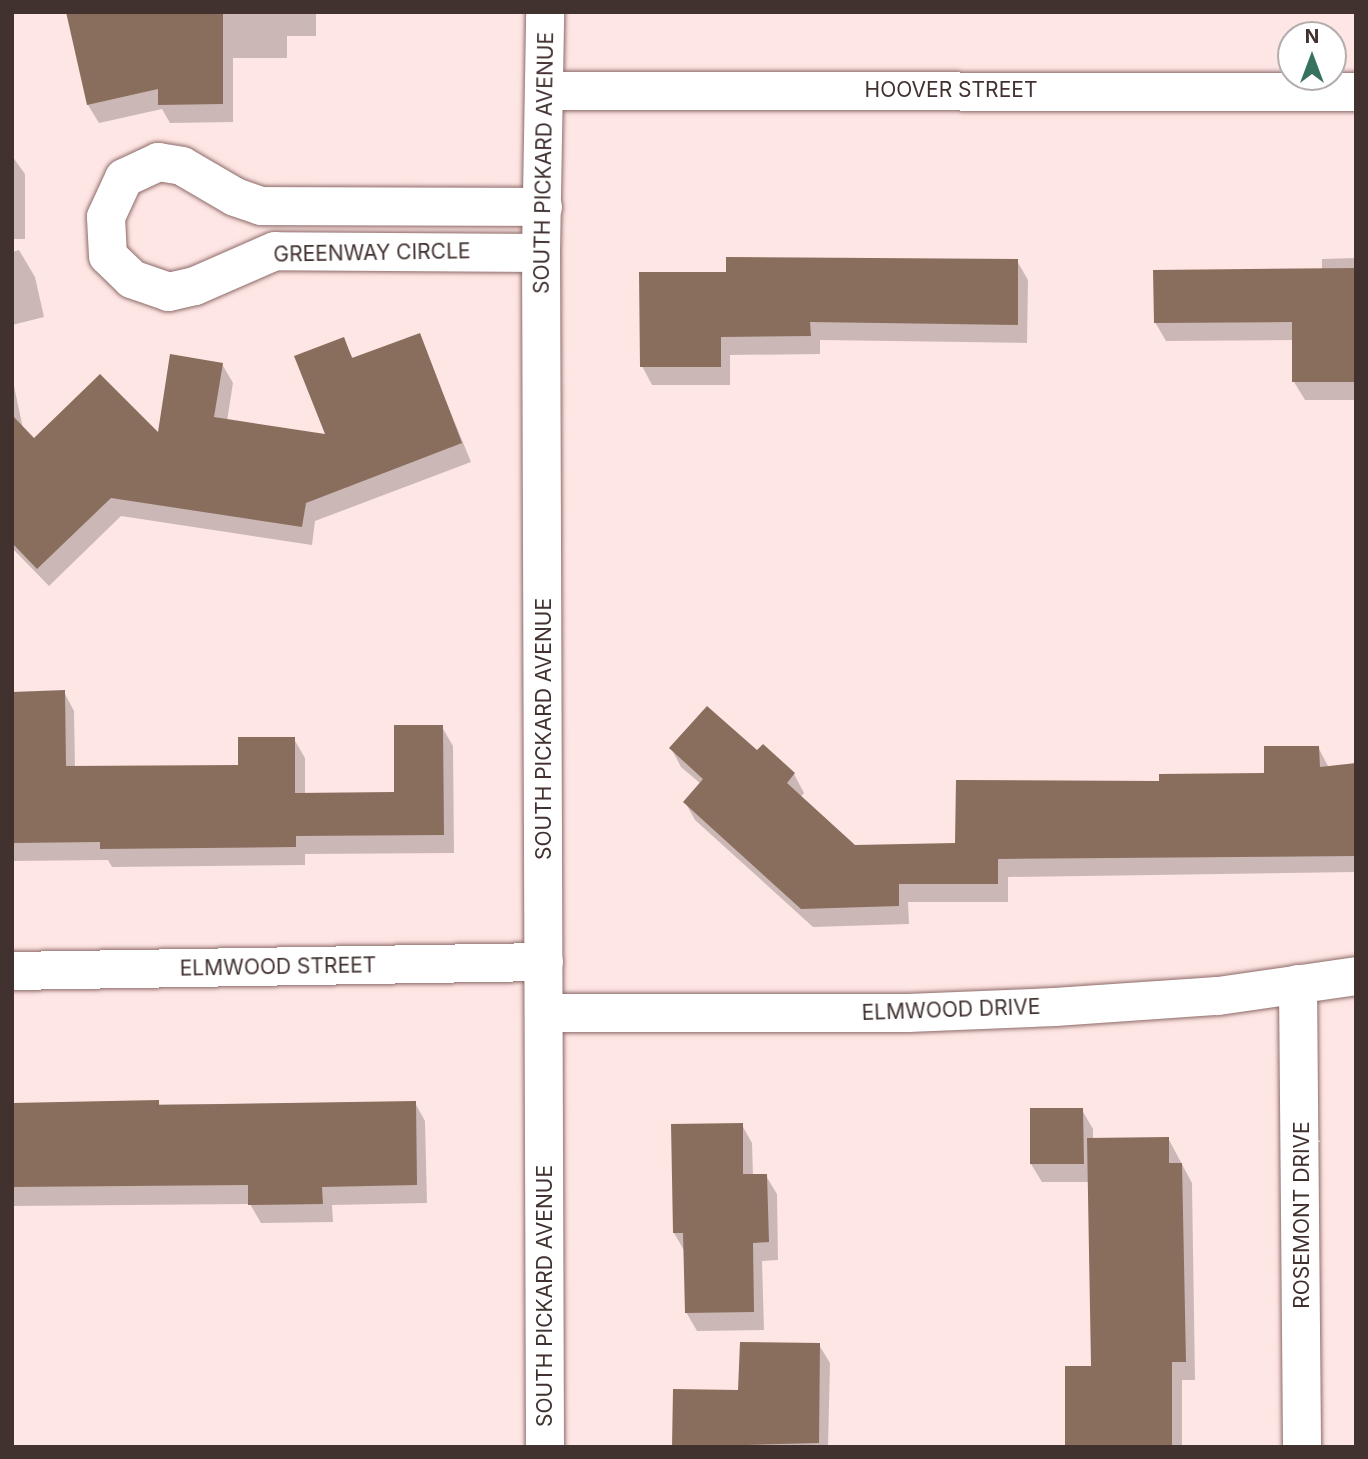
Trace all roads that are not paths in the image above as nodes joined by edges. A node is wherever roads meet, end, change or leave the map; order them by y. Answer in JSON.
{"nodes":[{"id":1,"x":545,"y":12,"type":"edge"},
{"id":2,"x":545,"y":91,"type":"junction"},
{"id":3,"x":1356,"y":92,"type":"edge"},
{"id":4,"x":543,"y":207,"type":"junction"},
{"id":5,"x":541,"y":253,"type":"junction"},
{"id":6,"x":544,"y":962,"type":"junction"},
{"id":7,"x":12,"y":971,"type":"edge"},
{"id":8,"x":1356,"y":976,"type":"edge"},
{"id":9,"x":1298,"y":984,"type":"junction"},
{"id":10,"x":545,"y":1013,"type":"junction"},
{"id":11,"x":545,"y":1447,"type":"edge"},
{"id":12,"x":1302,"y":1447,"type":"edge"}],
"edges":[{"from":1,"to":2,"type":"street","name":"SOUTH PICKARD AVENUE"},
{"from":2,"to":3,"type":"street","name":"HOOVER STREET"},
{"from":2,"to":4,"type":"street","name":"SOUTH PICKARD AVENUE"},
{"from":4,"to":5,"type":"street","name":"SOUTH PICKARD AVENUE"},
{"from":4,"to":5,"type":"street","name":"GREENWAY CIRCLE"},
{"from":5,"to":6,"type":"street","name":"SOUTH PICKARD AVENUE"},
{"from":6,"to":7,"type":"street","name":"ELMWOOD STREET"},
{"from":6,"to":10,"type":"street","name":"SOUTH PICKARD AVENUE"},
{"from":8,"to":9,"type":"street","name":"ELMWOOD DRIVE"},
{"from":9,"to":10,"type":"street","name":"ELMWOOD DRIVE"},
{"from":9,"to":12,"type":"street","name":"ROSEMONT DRIVE"},
{"from":10,"to":11,"type":"street","name":"SOUTH PICKARD AVENUE"}]}
